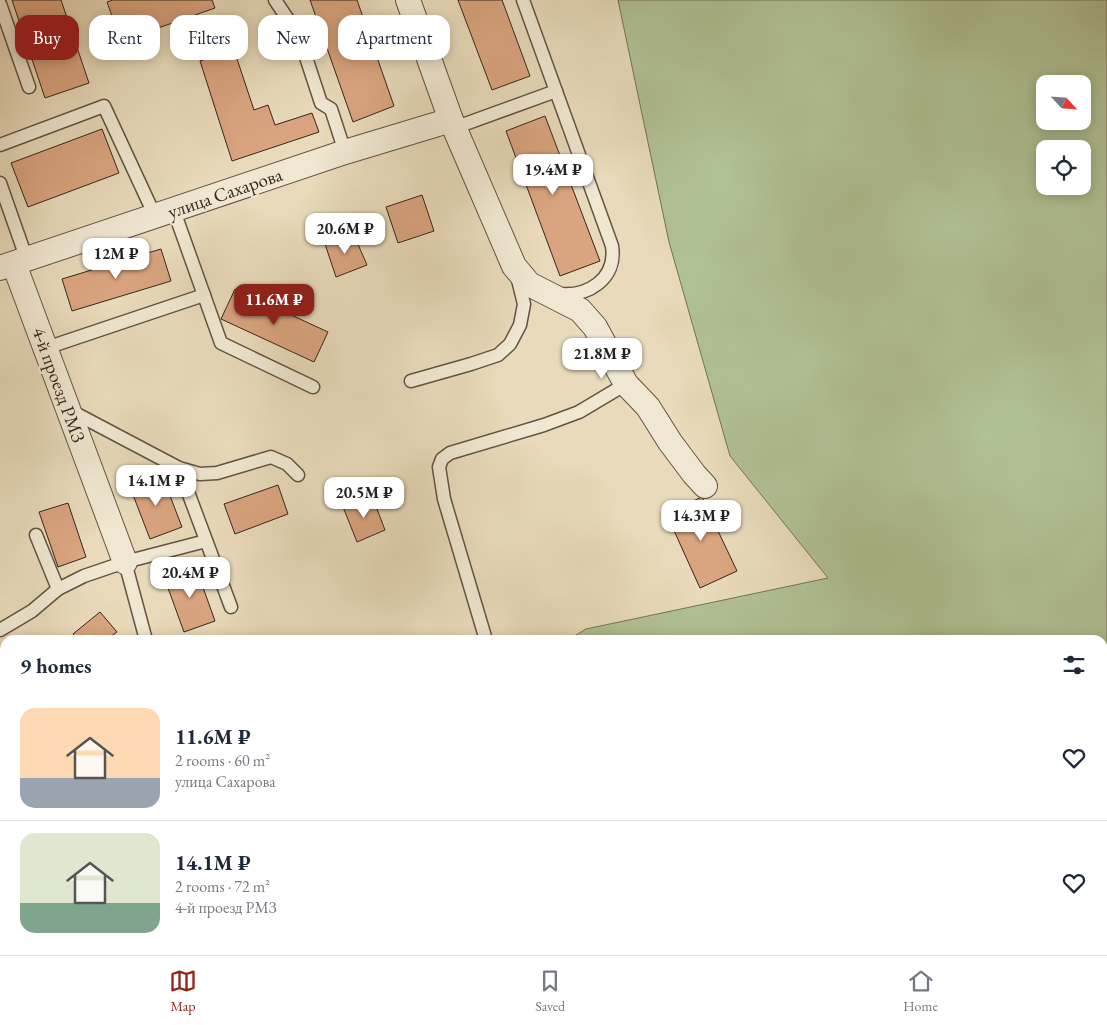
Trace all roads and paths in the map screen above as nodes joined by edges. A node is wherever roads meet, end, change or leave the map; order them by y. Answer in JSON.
{"nodes":[{"id":1,"x":275,"y":0,"type":"edge"},
{"id":2,"x":408,"y":0,"type":"edge"},
{"id":3,"x":523,"y":0,"type":"edge"},
{"id":4,"x":0,"y":4,"type":"edge"},
{"id":5,"x":29,"y":87,"type":"dead end"},
{"id":6,"x":556,"y":91,"type":"junction"},
{"id":7,"x":453,"y":124,"type":"junction"},
{"id":8,"x":0,"y":145,"type":"edge"},
{"id":9,"x":345,"y":152,"type":"junction"},
{"id":10,"x":0,"y":183,"type":"edge"},
{"id":11,"x":165,"y":214,"type":"junction"},
{"id":12,"x":14,"y":264,"type":"edge"},
{"id":13,"x":514,"y":266,"type":"junction"},
{"id":14,"x":546,"y":294,"type":"junction"},
{"id":15,"x":204,"y":295,"type":"junction"},
{"id":16,"x":46,"y":348,"type":"junction"},
{"id":17,"x":411,"y":381,"type":"dead end"},
{"id":18,"x":626,"y":384,"type":"junction"},
{"id":19,"x":312,"y":387,"type":"dead end"},
{"id":20,"x":68,"y":410,"type":"junction"},
{"id":21,"x":179,"y":468,"type":"junction"},
{"id":22,"x":298,"y":475,"type":"dead end"},
{"id":23,"x":705,"y":486,"type":"dead end"},
{"id":24,"x":36,"y":535,"type":"dead end"},
{"id":25,"x":206,"y":541,"type":"junction"},
{"id":26,"x":125,"y":562,"type":"junction"},
{"id":27,"x":58,"y":588,"type":"junction"},
{"id":28,"x":231,"y":607,"type":"dead end"},
{"id":29,"x":0,"y":630,"type":"edge"},
{"id":30,"x":145,"y":635,"type":"edge"},
{"id":31,"x":485,"y":635,"type":"edge"}],
"edges":[{"from":1,"to":9,"type":"lane"},
{"from":2,"to":7,"type":"street"},
{"from":3,"to":6,"type":"lane"},
{"from":4,"to":5,"type":"lane"},
{"from":6,"to":7,"type":"lane"},
{"from":6,"to":14,"type":"lane"},
{"from":7,"to":9,"type":"street","name":"улица Сахарова"},
{"from":7,"to":13,"type":"street"},
{"from":8,"to":11,"type":"lane"},
{"from":9,"to":11,"type":"street","name":"улица Сахарова"},
{"from":10,"to":12,"type":"lane"},
{"from":11,"to":12,"type":"street","name":"улица Сахарова"},
{"from":11,"to":15,"type":"lane"},
{"from":12,"to":16,"type":"street","name":"4-й проезд РМЗ"},
{"from":13,"to":14,"type":"street"},
{"from":13,"to":17,"type":"lane"},
{"from":14,"to":18,"type":"street"},
{"from":15,"to":16,"type":"lane"},
{"from":15,"to":19,"type":"lane"},
{"from":16,"to":20,"type":"street","name":"4-й проезд РМЗ"},
{"from":18,"to":23,"type":"street"},
{"from":18,"to":31,"type":"lane"},
{"from":20,"to":21,"type":"lane"},
{"from":20,"to":26,"type":"street","name":"4-й проезд РМЗ"},
{"from":21,"to":22,"type":"lane"},
{"from":21,"to":25,"type":"lane"},
{"from":24,"to":27,"type":"lane"},
{"from":25,"to":26,"type":"lane"},
{"from":25,"to":28,"type":"lane"},
{"from":26,"to":27,"type":"lane"},
{"from":26,"to":30,"type":"lane"},
{"from":27,"to":29,"type":"lane"}]}
